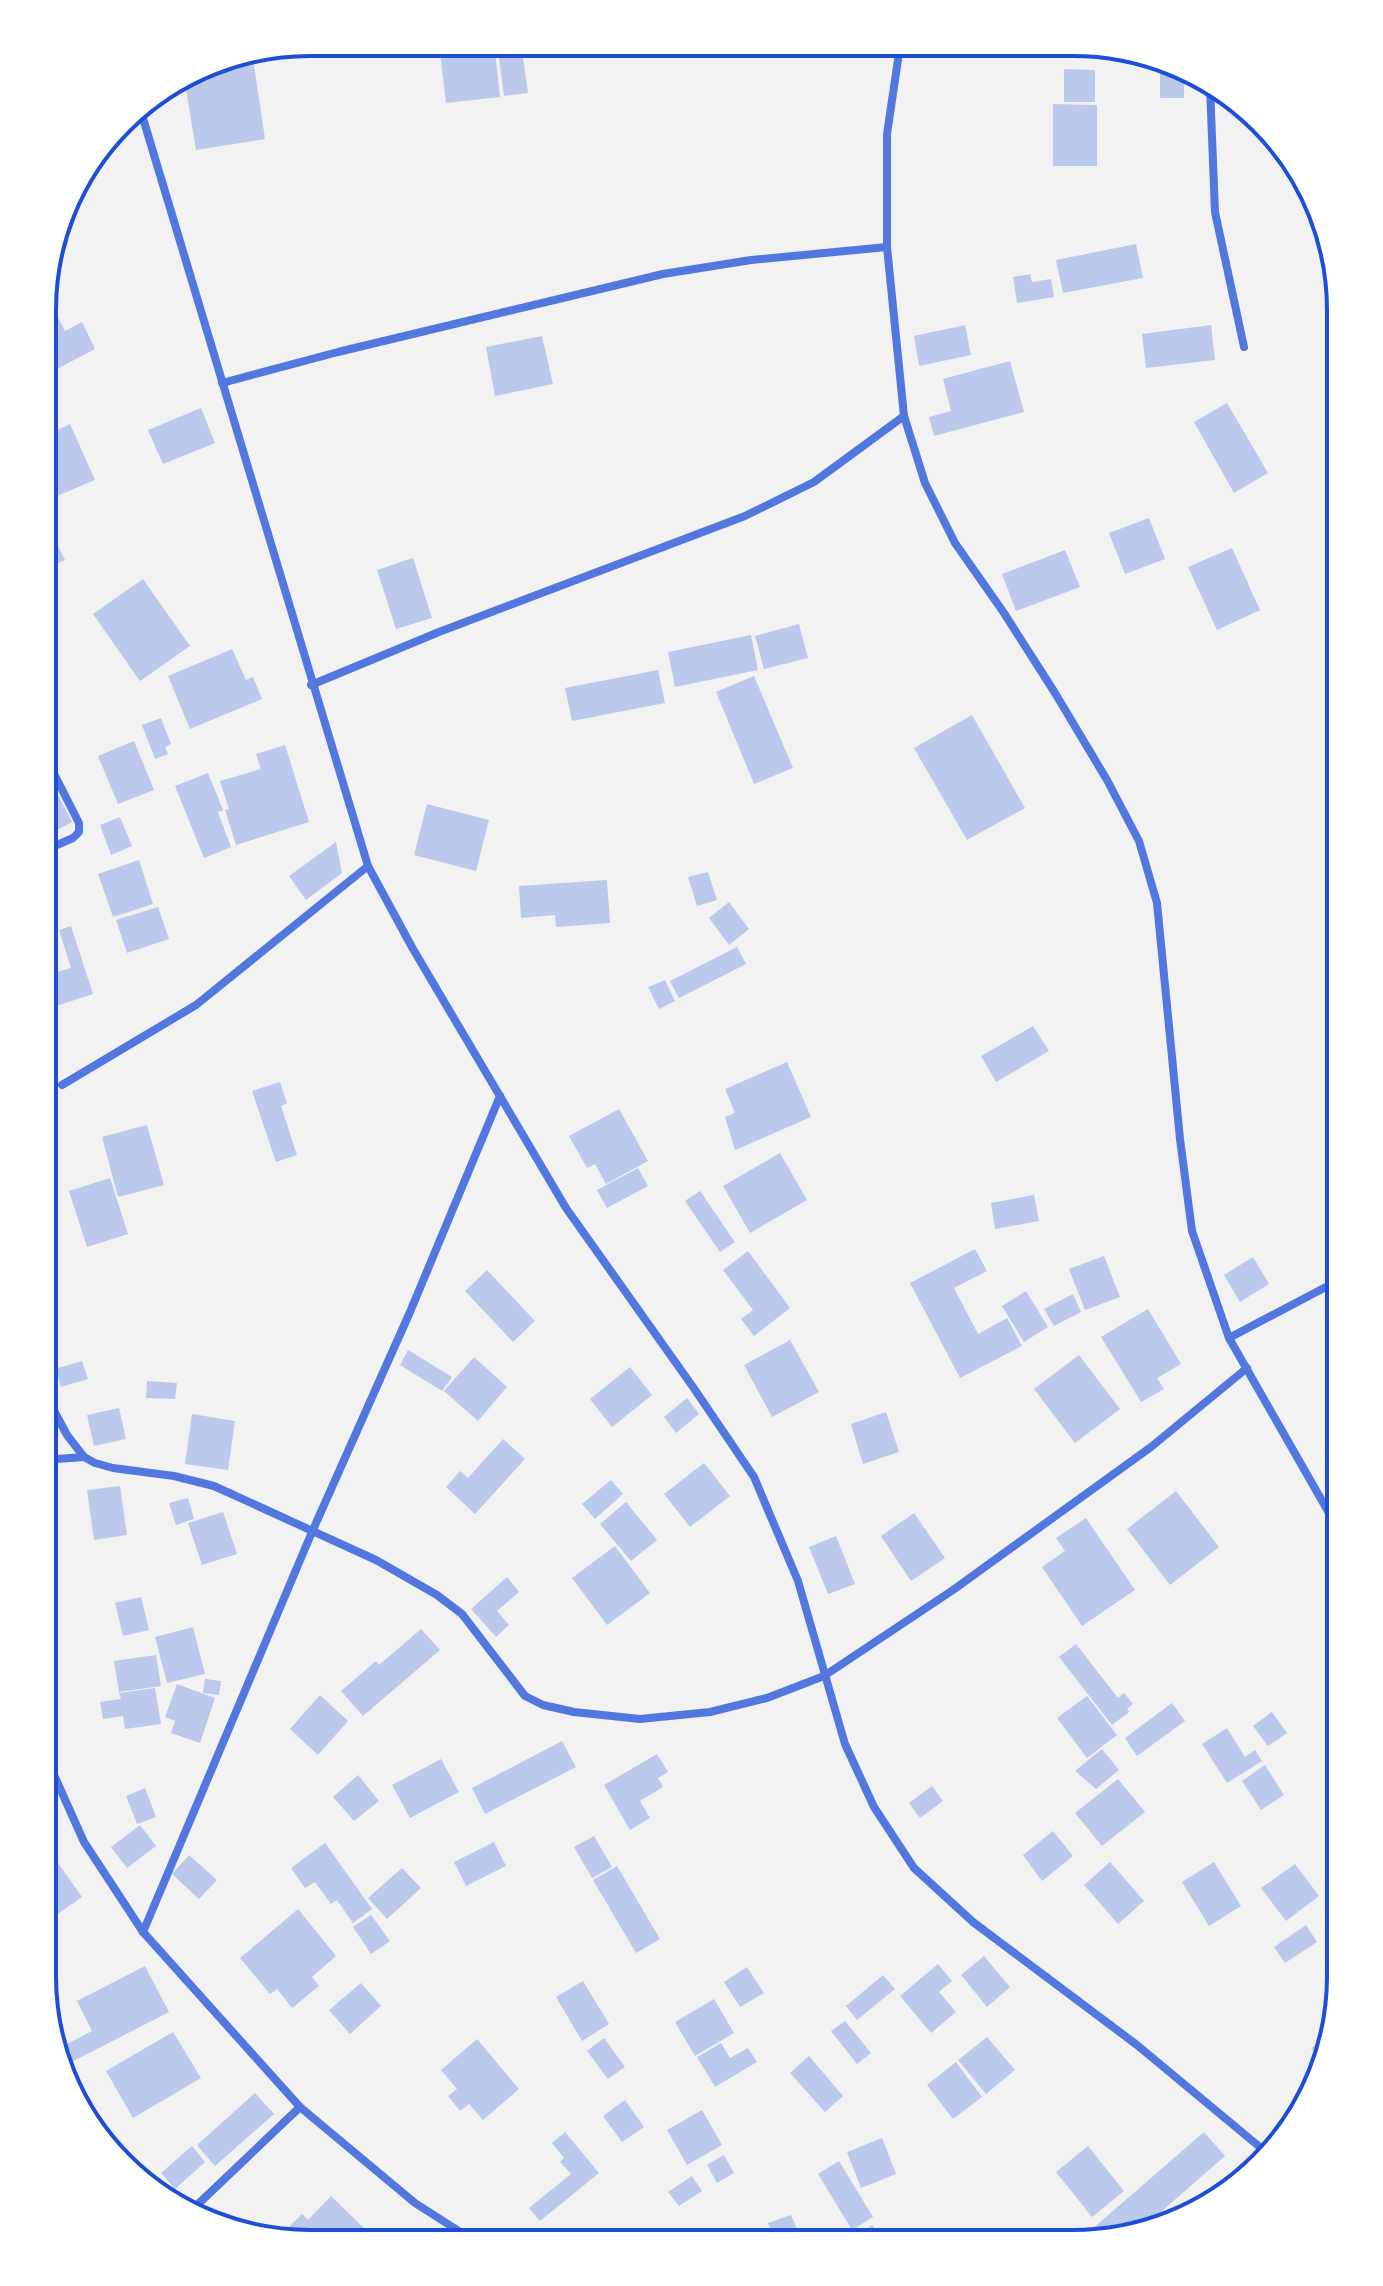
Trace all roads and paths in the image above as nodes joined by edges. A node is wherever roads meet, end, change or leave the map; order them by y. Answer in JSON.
{"nodes":[{"id":1,"x":899,"y":56,"type":"edge"},
{"id":2,"x":1210,"y":97,"type":"edge"},
{"id":3,"x":143,"y":119,"type":"edge"},
{"id":4,"x":887,"y":247,"type":"junction"},
{"id":5,"x":1244,"y":347,"type":"dead end"},
{"id":6,"x":222,"y":383,"type":"junction"},
{"id":7,"x":904,"y":416,"type":"junction"},
{"id":8,"x":311,"y":685,"type":"junction"},
{"id":9,"x":56,"y":778,"type":"edge"},
{"id":10,"x":56,"y":845,"type":"edge"},
{"id":11,"x":368,"y":866,"type":"junction"},
{"id":12,"x":62,"y":1085,"type":"dead end"},
{"id":13,"x":500,"y":1096,"type":"junction"},
{"id":14,"x":1326,"y":1287,"type":"edge"},
{"id":15,"x":1229,"y":1338,"type":"junction"},
{"id":16,"x":1247,"y":1368,"type":"junction"},
{"id":17,"x":56,"y":1415,"type":"edge"},
{"id":18,"x":84,"y":1457,"type":"junction"},
{"id":19,"x":56,"y":1459,"type":"edge"},
{"id":20,"x":1326,"y":1508,"type":"edge"},
{"id":21,"x":312,"y":1532,"type":"junction"},
{"id":22,"x":824,"y":1676,"type":"junction"},
{"id":23,"x":56,"y":1779,"type":"edge"},
{"id":24,"x":143,"y":1932,"type":"junction"},
{"id":25,"x":300,"y":2107,"type":"junction"},
{"id":26,"x":1260,"y":2147,"type":"edge"},
{"id":27,"x":198,"y":2204,"type":"edge"},
{"id":28,"x":457,"y":2230,"type":"edge"}],
"edges":[{"from":1,"to":4,"type":"street"},
{"from":2,"to":5,"type":"street"},
{"from":3,"to":6,"type":"street"},
{"from":4,"to":6,"type":"street"},
{"from":4,"to":7,"type":"street"},
{"from":6,"to":8,"type":"street"},
{"from":7,"to":8,"type":"street"},
{"from":7,"to":15,"type":"street"},
{"from":8,"to":11,"type":"street"},
{"from":9,"to":10,"type":"street"},
{"from":11,"to":12,"type":"street"},
{"from":11,"to":13,"type":"street"},
{"from":13,"to":21,"type":"street"},
{"from":13,"to":22,"type":"street"},
{"from":14,"to":15,"type":"street"},
{"from":15,"to":16,"type":"street"},
{"from":16,"to":20,"type":"street"},
{"from":16,"to":22,"type":"street"},
{"from":17,"to":18,"type":"street"},
{"from":18,"to":19,"type":"street"},
{"from":18,"to":21,"type":"street"},
{"from":21,"to":22,"type":"street"},
{"from":21,"to":24,"type":"street"},
{"from":22,"to":26,"type":"street"},
{"from":23,"to":24,"type":"street"},
{"from":24,"to":25,"type":"street"},
{"from":25,"to":27,"type":"street"},
{"from":25,"to":28,"type":"street"}]}
